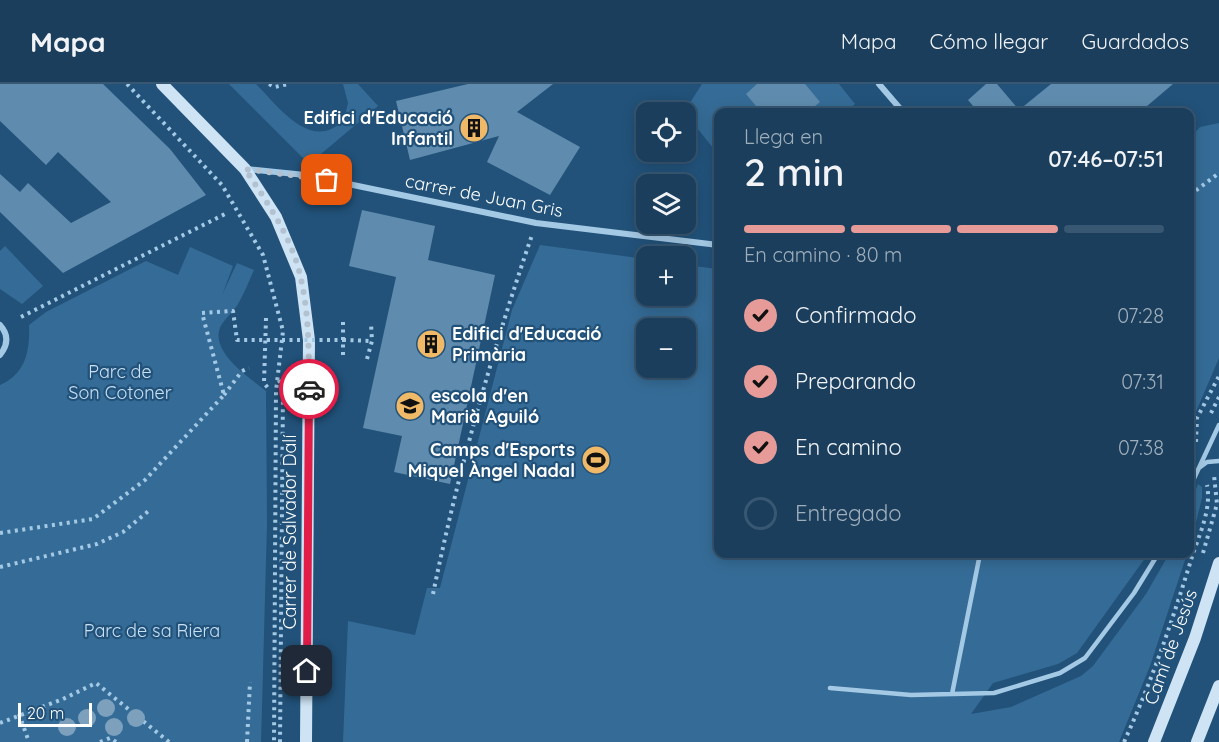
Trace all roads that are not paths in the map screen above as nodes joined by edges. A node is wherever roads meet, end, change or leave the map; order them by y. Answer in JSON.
{"nodes":[{"id":1,"x":162,"y":84,"type":"edge"},
{"id":2,"x":879,"y":84,"type":"edge"},
{"id":3,"x":900,"y":108,"type":"edge"},
{"id":4,"x":245,"y":169,"type":"junction"},
{"id":5,"x":714,"y":245,"type":"edge"},
{"id":6,"x":0,"y":325,"type":"edge"},
{"id":7,"x":0,"y":355,"type":"edge"},
{"id":8,"x":1219,"y":425,"type":"edge"},
{"id":9,"x":1219,"y":461,"type":"edge"},
{"id":10,"x":1201,"y":464,"type":"junction"},
{"id":11,"x":1194,"y":477,"type":"edge"},
{"id":12,"x":979,"y":558,"type":"edge"},
{"id":13,"x":1156,"y":558,"type":"edge"},
{"id":14,"x":1219,"y":563,"type":"edge"},
{"id":15,"x":1219,"y":686,"type":"edge"},
{"id":16,"x":830,"y":688,"type":"dead end"},
{"id":17,"x":952,"y":694,"type":"junction"},
{"id":18,"x":306,"y":742,"type":"edge"},
{"id":19,"x":1154,"y":742,"type":"edge"},
{"id":20,"x":1197,"y":742,"type":"edge"}],
"edges":[{"from":1,"to":4,"type":"street","name":"Carrer de Salvador Dalí"},
{"from":2,"to":3,"type":"street"},
{"from":4,"to":5,"type":"street","name":"carrer de Juan Gris"},
{"from":4,"to":18,"type":"street","name":"Carrer de Salvador Dalí"},
{"from":6,"to":7,"type":"street"},
{"from":8,"to":10,"type":"lane"},
{"from":9,"to":10,"type":"lane"},
{"from":10,"to":11,"type":"lane"},
{"from":12,"to":17,"type":"lane"},
{"from":13,"to":17,"type":"lane"},
{"from":14,"to":19,"type":"street","name":"Camí de Jesús"},
{"from":15,"to":20,"type":"street"},
{"from":16,"to":17,"type":"lane"}]}
